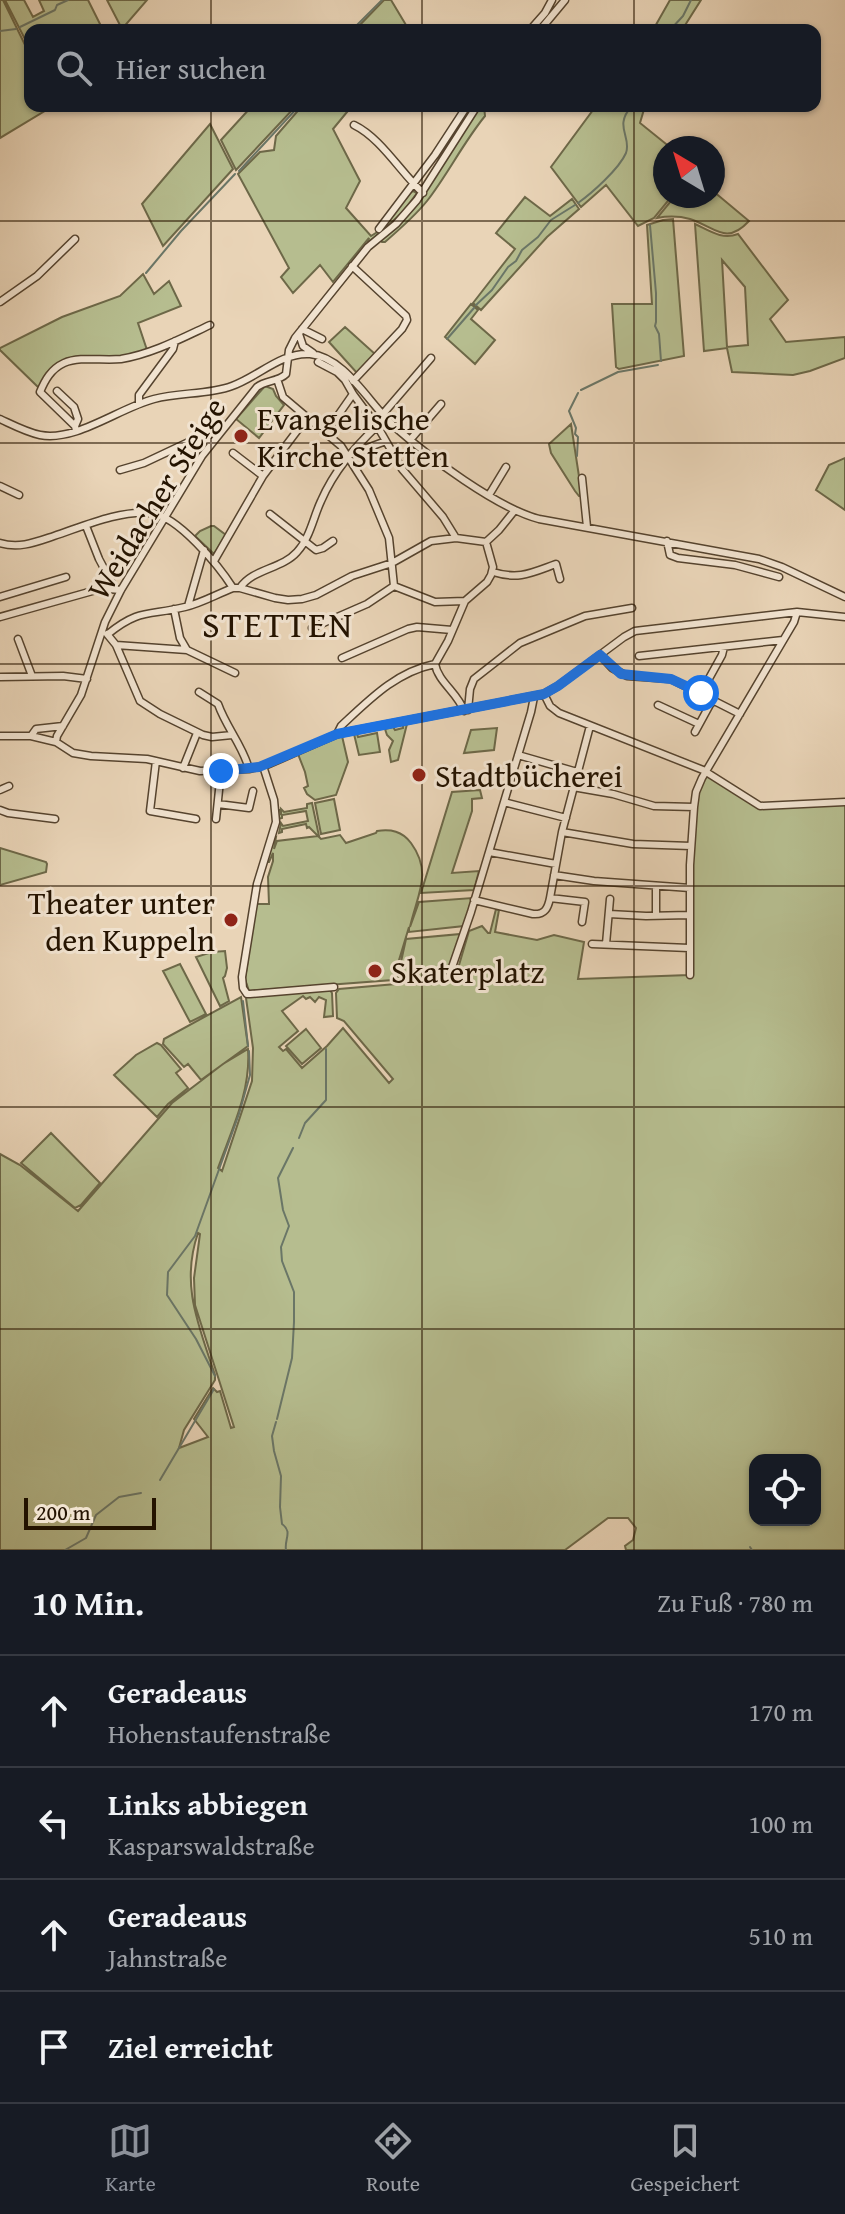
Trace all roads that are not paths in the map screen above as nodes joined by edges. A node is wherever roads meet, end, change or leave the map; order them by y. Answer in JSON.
{"nodes":[{"id":1,"x":552,"y":0,"type":"edge"},
{"id":2,"x":565,"y":0,"type":"edge"},
{"id":3,"x":535,"y":24,"type":"edge"},
{"id":4,"x":545,"y":24,"type":"edge"},
{"id":5,"x":463,"y":112,"type":"edge"},
{"id":6,"x":473,"y":112,"type":"edge"},
{"id":7,"x":354,"y":125,"type":"dead end"},
{"id":8,"x":413,"y":184,"type":"junction"},
{"id":9,"x":423,"y":193,"type":"junction"},
{"id":10,"x":379,"y":229,"type":"dead end"},
{"id":11,"x":75,"y":239,"type":"dead end"},
{"id":12,"x":352,"y":266,"type":"junction"},
{"id":13,"x":0,"y":302,"type":"edge"},
{"id":14,"x":210,"y":325,"type":"dead end"},
{"id":15,"x":300,"y":331,"type":"junction"},
{"id":16,"x":322,"y":339,"type":"dead end"},
{"id":17,"x":175,"y":341,"type":"junction"},
{"id":18,"x":287,"y":358,"type":"junction"},
{"id":19,"x":317,"y":358,"type":"junction"},
{"id":20,"x":431,"y":358,"type":"dead end"},
{"id":21,"x":277,"y":379,"type":"junction"},
{"id":22,"x":353,"y":381,"type":"junction"},
{"id":23,"x":57,"y":391,"type":"dead end"},
{"id":24,"x":364,"y":394,"type":"junction"},
{"id":25,"x":355,"y":396,"type":"junction"},
{"id":26,"x":139,"y":404,"type":"junction"},
{"id":27,"x":441,"y":404,"type":"dead end"},
{"id":28,"x":382,"y":415,"type":"junction"},
{"id":29,"x":0,"y":419,"type":"edge"},
{"id":30,"x":306,"y":419,"type":"junction"},
{"id":31,"x":377,"y":426,"type":"junction"},
{"id":32,"x":76,"y":428,"type":"junction"},
{"id":33,"x":325,"y":434,"type":"junction"},
{"id":34,"x":403,"y":434,"type":"junction"},
{"id":35,"x":410,"y":440,"type":"junction"},
{"id":36,"x":212,"y":443,"type":"junction"},
{"id":37,"x":387,"y":444,"type":"junction"},
{"id":38,"x":233,"y":453,"type":"dead end"},
{"id":39,"x":348,"y":455,"type":"junction"},
{"id":40,"x":506,"y":467,"type":"dead end"},
{"id":41,"x":120,"y":470,"type":"dead end"},
{"id":42,"x":263,"y":476,"type":"junction"},
{"id":43,"x":582,"y":478,"type":"dead end"},
{"id":44,"x":0,"y":486,"type":"edge"},
{"id":45,"x":19,"y":495,"type":"dead end"},
{"id":46,"x":489,"y":495,"type":"junction"},
{"id":47,"x":515,"y":510,"type":"junction"},
{"id":48,"x":270,"y":514,"type":"dead end"},
{"id":49,"x":164,"y":518,"type":"junction"},
{"id":50,"x":86,"y":526,"type":"junction"},
{"id":51,"x":587,"y":527,"type":"junction"},
{"id":52,"x":456,"y":538,"type":"junction"},
{"id":53,"x":333,"y":541,"type":"dead end"},
{"id":54,"x":667,"y":541,"type":"junction"},
{"id":55,"x":305,"y":542,"type":"junction"},
{"id":56,"x":486,"y":542,"type":"junction"},
{"id":57,"x":0,"y":543,"type":"edge"},
{"id":58,"x":204,"y":550,"type":"junction"},
{"id":59,"x":214,"y":561,"type":"junction"},
{"id":60,"x":392,"y":563,"type":"junction"},
{"id":61,"x":493,"y":572,"type":"junction"},
{"id":62,"x":66,"y":577,"type":"dead end"},
{"id":63,"x":779,"y":577,"type":"dead end"},
{"id":64,"x":560,"y":579,"type":"dead end"},
{"id":65,"x":394,"y":586,"type":"junction"},
{"id":66,"x":236,"y":588,"type":"junction"},
{"id":67,"x":118,"y":590,"type":"junction"},
{"id":68,"x":0,"y":597,"type":"edge"},
{"id":69,"x":845,"y":597,"type":"edge"},
{"id":70,"x":465,"y":601,"type":"junction"},
{"id":71,"x":188,"y":606,"type":"junction"},
{"id":72,"x":632,"y":608,"type":"dead end"},
{"id":73,"x":174,"y":609,"type":"junction"},
{"id":74,"x":797,"y":612,"type":"junction"},
{"id":75,"x":0,"y":617,"type":"edge"},
{"id":76,"x":845,"y":617,"type":"edge"},
{"id":77,"x":312,"y":628,"type":"dead end"},
{"id":78,"x":452,"y":630,"type":"junction"},
{"id":79,"x":105,"y":633,"type":"junction"},
{"id":80,"x":18,"y":639,"type":"dead end"},
{"id":81,"x":783,"y":640,"type":"junction"},
{"id":82,"x":116,"y":645,"type":"junction"},
{"id":83,"x":724,"y":647,"type":"junction"},
{"id":84,"x":187,"y":650,"type":"junction"},
{"id":85,"x":600,"y":655,"type":"junction"},
{"id":86,"x":639,"y":656,"type":"dead end"},
{"id":87,"x":342,"y":658,"type":"dead end"},
{"id":88,"x":435,"y":664,"type":"junction"},
{"id":89,"x":235,"y":673,"type":"dead end"},
{"id":90,"x":32,"y":676,"type":"junction"},
{"id":91,"x":0,"y":677,"type":"edge"},
{"id":92,"x":87,"y":679,"type":"junction"},
{"id":93,"x":199,"y":692,"type":"dead end"},
{"id":94,"x":701,"y":693,"type":"junction"},
{"id":95,"x":544,"y":694,"type":"junction"},
{"id":96,"x":534,"y":697,"type":"junction"},
{"id":97,"x":713,"y":699,"type":"junction"},
{"id":98,"x":658,"y":705,"type":"dead end"},
{"id":99,"x":466,"y":710,"type":"junction"},
{"id":100,"x":740,"y":714,"type":"junction"},
{"id":101,"x":699,"y":724,"type":"junction"},
{"id":102,"x":63,"y":726,"type":"junction"},
{"id":103,"x":590,"y":726,"type":"junction"},
{"id":104,"x":695,"y":732,"type":"dead end"},
{"id":105,"x":197,"y":733,"type":"junction"},
{"id":106,"x":337,"y":734,"type":"junction"},
{"id":107,"x":232,"y":735,"type":"junction"},
{"id":108,"x":0,"y":736,"type":"edge"},
{"id":109,"x":31,"y":736,"type":"junction"},
{"id":110,"x":56,"y":742,"type":"junction"},
{"id":111,"x":518,"y":755,"type":"junction"},
{"id":112,"x":156,"y":761,"type":"junction"},
{"id":113,"x":263,"y":766,"type":"junction"},
{"id":114,"x":183,"y":768,"type":"junction"},
{"id":115,"x":249,"y":769,"type":"junction"},
{"id":116,"x":221,"y":771,"type":"junction"},
{"id":117,"x":577,"y":772,"type":"junction"},
{"id":118,"x":705,"y":773,"type":"junction"},
{"id":119,"x":9,"y":786,"type":"dead end"},
{"id":120,"x":573,"y":787,"type":"junction"},
{"id":121,"x":0,"y":790,"type":"edge"},
{"id":122,"x":253,"y":791,"type":"dead end"},
{"id":123,"x":504,"y":802,"type":"junction"},
{"id":124,"x":845,"y":802,"type":"edge"},
{"id":125,"x":218,"y":804,"type":"junction"},
{"id":126,"x":694,"y":807,"type":"junction"},
{"id":127,"x":0,"y":810,"type":"edge"},
{"id":128,"x":566,"y":818,"type":"junction"},
{"id":129,"x":55,"y":819,"type":"dead end"},
{"id":130,"x":196,"y":819,"type":"dead end"},
{"id":131,"x":216,"y":819,"type":"dead end"},
{"id":132,"x":562,"y":832,"type":"junction"},
{"id":133,"x":691,"y":846,"type":"junction"},
{"id":134,"x":489,"y":852,"type":"junction"},
{"id":135,"x":556,"y":864,"type":"junction"},
{"id":136,"x":554,"y":875,"type":"junction"},
{"id":137,"x":656,"y":886,"type":"junction"},
{"id":138,"x":690,"y":888,"type":"junction"},
{"id":139,"x":550,"y":898,"type":"junction"},
{"id":140,"x":610,"y":899,"type":"dead end"},
{"id":141,"x":474,"y":900,"type":"junction"},
{"id":142,"x":609,"y":914,"type":"junction"},
{"id":143,"x":656,"y":915,"type":"junction"},
{"id":144,"x":689,"y":915,"type":"junction"},
{"id":145,"x":582,"y":922,"type":"dead end"},
{"id":146,"x":592,"y":944,"type":"dead end"},
{"id":147,"x":606,"y":944,"type":"junction"},
{"id":148,"x":689,"y":948,"type":"junction"},
{"id":149,"x":690,"y":975,"type":"dead end"},
{"id":150,"x":449,"y":976,"type":"dead end"},
{"id":151,"x":334,"y":987,"type":"dead end"}],
"edges":[{"from":1,"to":3,"type":"street"},
{"from":2,"to":4,"type":"street"},
{"from":5,"to":8,"type":"street"},
{"from":6,"to":9,"type":"street","name":"Weidacher Steige"},
{"from":7,"to":8,"type":"street"},
{"from":8,"to":9,"type":"street"},
{"from":8,"to":10,"type":"street"},
{"from":9,"to":12,"type":"street","name":"Weidacher Steige"},
{"from":11,"to":13,"type":"street"},
{"from":12,"to":15,"type":"street","name":"Weidacher Steige"},
{"from":12,"to":22,"type":"street"},
{"from":14,"to":17,"type":"street"},
{"from":15,"to":16,"type":"street"},
{"from":15,"to":18,"type":"street","name":"Weidacher Steige"},
{"from":15,"to":19,"type":"street"},
{"from":17,"to":26,"type":"street"},
{"from":17,"to":32,"type":"street"},
{"from":18,"to":19,"type":"street"},
{"from":18,"to":21,"type":"street","name":"Weidacher Steige"},
{"from":18,"to":26,"type":"street"},
{"from":19,"to":22,"type":"street"},
{"from":19,"to":25,"type":"street"},
{"from":20,"to":28,"type":"street"},
{"from":21,"to":30,"type":"street"},
{"from":21,"to":36,"type":"street","name":"Weidacher Steige"},
{"from":22,"to":24,"type":"street"},
{"from":23,"to":32,"type":"street"},
{"from":24,"to":25,"type":"street"},
{"from":24,"to":28,"type":"street"},
{"from":25,"to":31,"type":"street"},
{"from":25,"to":33,"type":"street"},
{"from":26,"to":32,"type":"street"},
{"from":27,"to":35,"type":"street"},
{"from":28,"to":34,"type":"street"},
{"from":29,"to":32,"type":"street"},
{"from":30,"to":33,"type":"street"},
{"from":30,"to":42,"type":"street"},
{"from":31,"to":37,"type":"street"},
{"from":31,"to":39,"type":"street"},
{"from":33,"to":39,"type":"street"},
{"from":34,"to":35,"type":"street"},
{"from":34,"to":37,"type":"street"},
{"from":35,"to":46,"type":"street"},
{"from":36,"to":41,"type":"street"},
{"from":36,"to":49,"type":"street","name":"Weidacher Steige"},
{"from":37,"to":39,"type":"street"},
{"from":37,"to":52,"type":"street"},
{"from":38,"to":42,"type":"street"},
{"from":39,"to":55,"type":"street"},
{"from":39,"to":60,"type":"street"},
{"from":40,"to":46,"type":"street"},
{"from":42,"to":59,"type":"street"},
{"from":43,"to":51,"type":"street"},
{"from":44,"to":45,"type":"street"},
{"from":46,"to":47,"type":"street"},
{"from":47,"to":51,"type":"street"},
{"from":47,"to":56,"type":"street"},
{"from":48,"to":55,"type":"street"},
{"from":49,"to":50,"type":"street"},
{"from":49,"to":58,"type":"street"},
{"from":49,"to":67,"type":"street","name":"Weidacher Steige"},
{"from":50,"to":57,"type":"street"},
{"from":50,"to":67,"type":"street"},
{"from":51,"to":54,"type":"street"},
{"from":52,"to":56,"type":"street"},
{"from":52,"to":60,"type":"street"},
{"from":53,"to":55,"type":"street"},
{"from":54,"to":63,"type":"street"},
{"from":54,"to":69,"type":"street"},
{"from":55,"to":66,"type":"street"},
{"from":56,"to":61,"type":"street"},
{"from":58,"to":59,"type":"street"},
{"from":58,"to":71,"type":"street"},
{"from":59,"to":66,"type":"street"},
{"from":60,"to":65,"type":"street"},
{"from":60,"to":66,"type":"street"},
{"from":61,"to":64,"type":"street"},
{"from":61,"to":70,"type":"street"},
{"from":62,"to":68,"type":"street"},
{"from":65,"to":70,"type":"street"},
{"from":65,"to":77,"type":"street"},
{"from":66,"to":71,"type":"street"},
{"from":67,"to":75,"type":"street"},
{"from":67,"to":79,"type":"street","name":"Weidacher Steige"},
{"from":70,"to":78,"type":"street"},
{"from":71,"to":73,"type":"street"},
{"from":72,"to":99,"type":"street"},
{"from":73,"to":79,"type":"street"},
{"from":73,"to":84,"type":"street"},
{"from":74,"to":76,"type":"street"},
{"from":74,"to":81,"type":"street"},
{"from":74,"to":85,"type":"street"},
{"from":78,"to":87,"type":"street"},
{"from":78,"to":88,"type":"street"},
{"from":79,"to":82,"type":"street"},
{"from":79,"to":92,"type":"street","name":"Weidacher Steige"},
{"from":80,"to":90,"type":"street"},
{"from":81,"to":83,"type":"street"},
{"from":81,"to":100,"type":"street"},
{"from":82,"to":84,"type":"street"},
{"from":82,"to":105,"type":"street"},
{"from":83,"to":86,"type":"street"},
{"from":83,"to":94,"type":"street"},
{"from":84,"to":89,"type":"street"},
{"from":85,"to":94,"type":"street"},
{"from":85,"to":95,"type":"street"},
{"from":88,"to":99,"type":"street"},
{"from":88,"to":106,"type":"street"},
{"from":90,"to":91,"type":"street"},
{"from":90,"to":92,"type":"street"},
{"from":92,"to":102,"type":"street","name":"Weidacher Steige"},
{"from":93,"to":107,"type":"street"},
{"from":94,"to":97,"type":"street"},
{"from":95,"to":96,"type":"street"},
{"from":95,"to":103,"type":"street"},
{"from":96,"to":99,"type":"street"},
{"from":96,"to":111,"type":"street"},
{"from":97,"to":100,"type":"street"},
{"from":97,"to":101,"type":"street"},
{"from":98,"to":101,"type":"street"},
{"from":99,"to":106,"type":"street"},
{"from":100,"to":118,"type":"street"},
{"from":101,"to":104,"type":"street"},
{"from":102,"to":109,"type":"street"},
{"from":102,"to":110,"type":"street","name":"Weidacher Steige"},
{"from":103,"to":117,"type":"street"},
{"from":103,"to":118,"type":"street"},
{"from":105,"to":107,"type":"street"},
{"from":105,"to":114,"type":"street"},
{"from":106,"to":113,"type":"street"},
{"from":107,"to":115,"type":"street"},
{"from":108,"to":109,"type":"street"},
{"from":109,"to":110,"type":"street"},
{"from":110,"to":112,"type":"street"},
{"from":111,"to":117,"type":"street"},
{"from":111,"to":123,"type":"street"},
{"from":112,"to":114,"type":"street"},
{"from":112,"to":130,"type":"street"},
{"from":113,"to":115,"type":"street"},
{"from":113,"to":151,"type":"street"},
{"from":114,"to":116,"type":"street"},
{"from":115,"to":116,"type":"street"},
{"from":116,"to":125,"type":"street"},
{"from":117,"to":120,"type":"street"},
{"from":118,"to":124,"type":"street"},
{"from":118,"to":126,"type":"street"},
{"from":119,"to":121,"type":"street"},
{"from":120,"to":126,"type":"street"},
{"from":120,"to":128,"type":"street"},
{"from":122,"to":125,"type":"street"},
{"from":123,"to":128,"type":"street"},
{"from":123,"to":134,"type":"street"},
{"from":125,"to":131,"type":"street"},
{"from":126,"to":133,"type":"street"},
{"from":127,"to":129,"type":"street"},
{"from":128,"to":132,"type":"street"},
{"from":132,"to":133,"type":"street"},
{"from":132,"to":135,"type":"street"},
{"from":133,"to":138,"type":"street"},
{"from":134,"to":135,"type":"street"},
{"from":134,"to":141,"type":"street"},
{"from":135,"to":136,"type":"street"},
{"from":136,"to":137,"type":"street"},
{"from":136,"to":139,"type":"street"},
{"from":137,"to":138,"type":"street"},
{"from":137,"to":143,"type":"street"},
{"from":138,"to":144,"type":"street"},
{"from":139,"to":141,"type":"street"},
{"from":139,"to":145,"type":"street"},
{"from":140,"to":142,"type":"street"},
{"from":141,"to":150,"type":"street"},
{"from":142,"to":143,"type":"street"},
{"from":142,"to":147,"type":"street"},
{"from":143,"to":144,"type":"street"},
{"from":144,"to":148,"type":"street"},
{"from":146,"to":147,"type":"street"},
{"from":147,"to":148,"type":"street"},
{"from":148,"to":149,"type":"street"}]}
